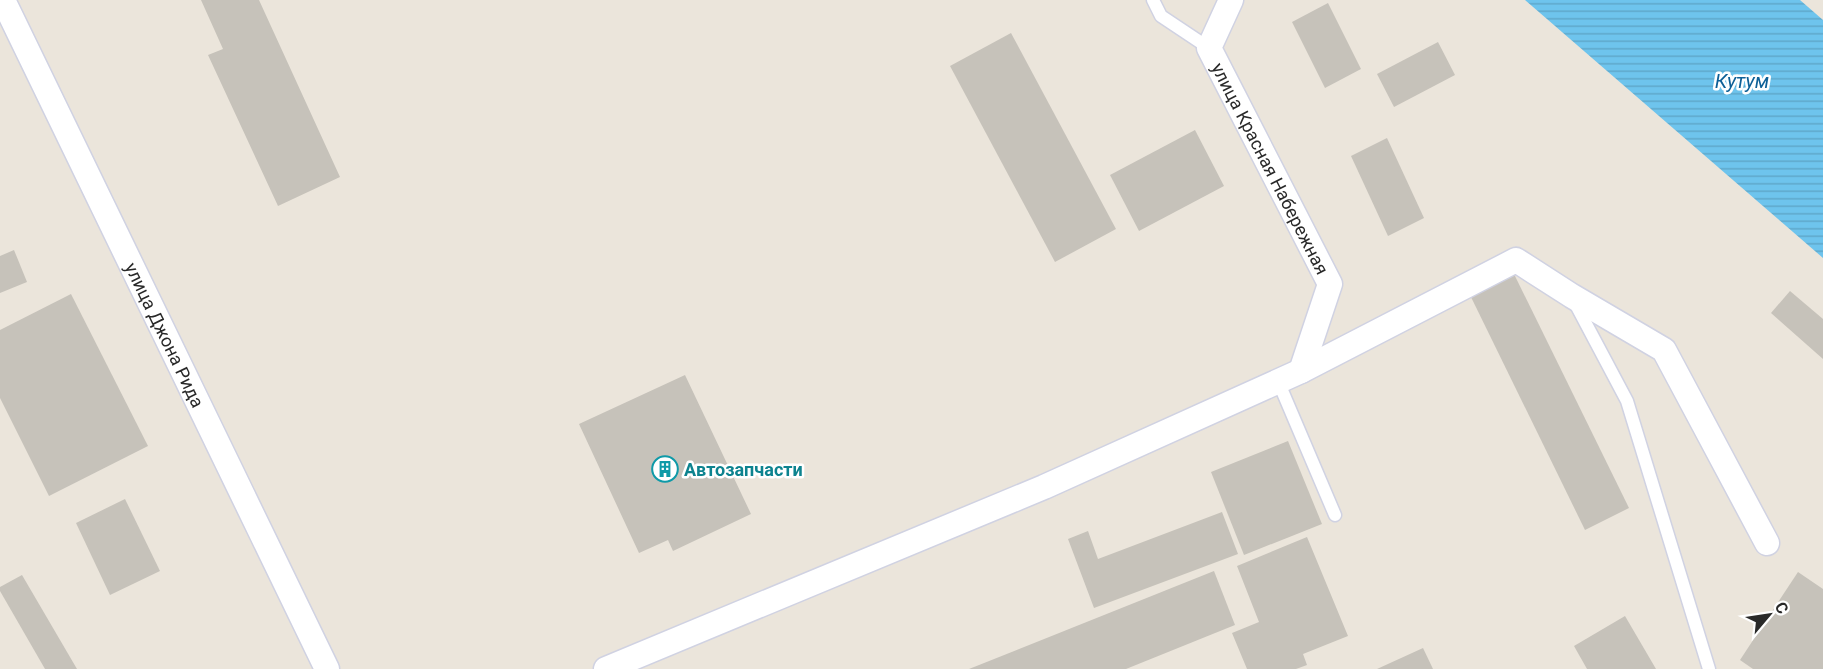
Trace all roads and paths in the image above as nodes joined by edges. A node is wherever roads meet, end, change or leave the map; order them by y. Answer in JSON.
{"nodes":[{"id":1,"x":3,"y":0,"type":"edge"},
{"id":2,"x":1153,"y":0,"type":"edge"},
{"id":3,"x":1231,"y":0,"type":"edge"},
{"id":4,"x":1209,"y":48,"type":"junction"},
{"id":5,"x":1572,"y":296,"type":"junction"},
{"id":6,"x":1301,"y":371,"type":"junction"},
{"id":7,"x":1278,"y":381,"type":"junction"},
{"id":8,"x":1335,"y":515,"type":"dead end"},
{"id":9,"x":1767,"y":543,"type":"dead end"},
{"id":10,"x":614,"y":667,"type":"edge"},
{"id":11,"x":327,"y":669,"type":"edge"},
{"id":12,"x":1709,"y":669,"type":"edge"}],
"edges":[{"from":1,"to":11,"type":"street","name":"улица Джона Рида"},
{"from":2,"to":4,"type":"lane"},
{"from":3,"to":4,"type":"street","name":"улица Красная Набережная"},
{"from":4,"to":6,"type":"street","name":"улица Красная Набережная"},
{"from":5,"to":6,"type":"street"},
{"from":5,"to":9,"type":"street"},
{"from":5,"to":12,"type":"lane"},
{"from":6,"to":7,"type":"street"},
{"from":7,"to":8,"type":"lane"},
{"from":7,"to":10,"type":"street"}]}
